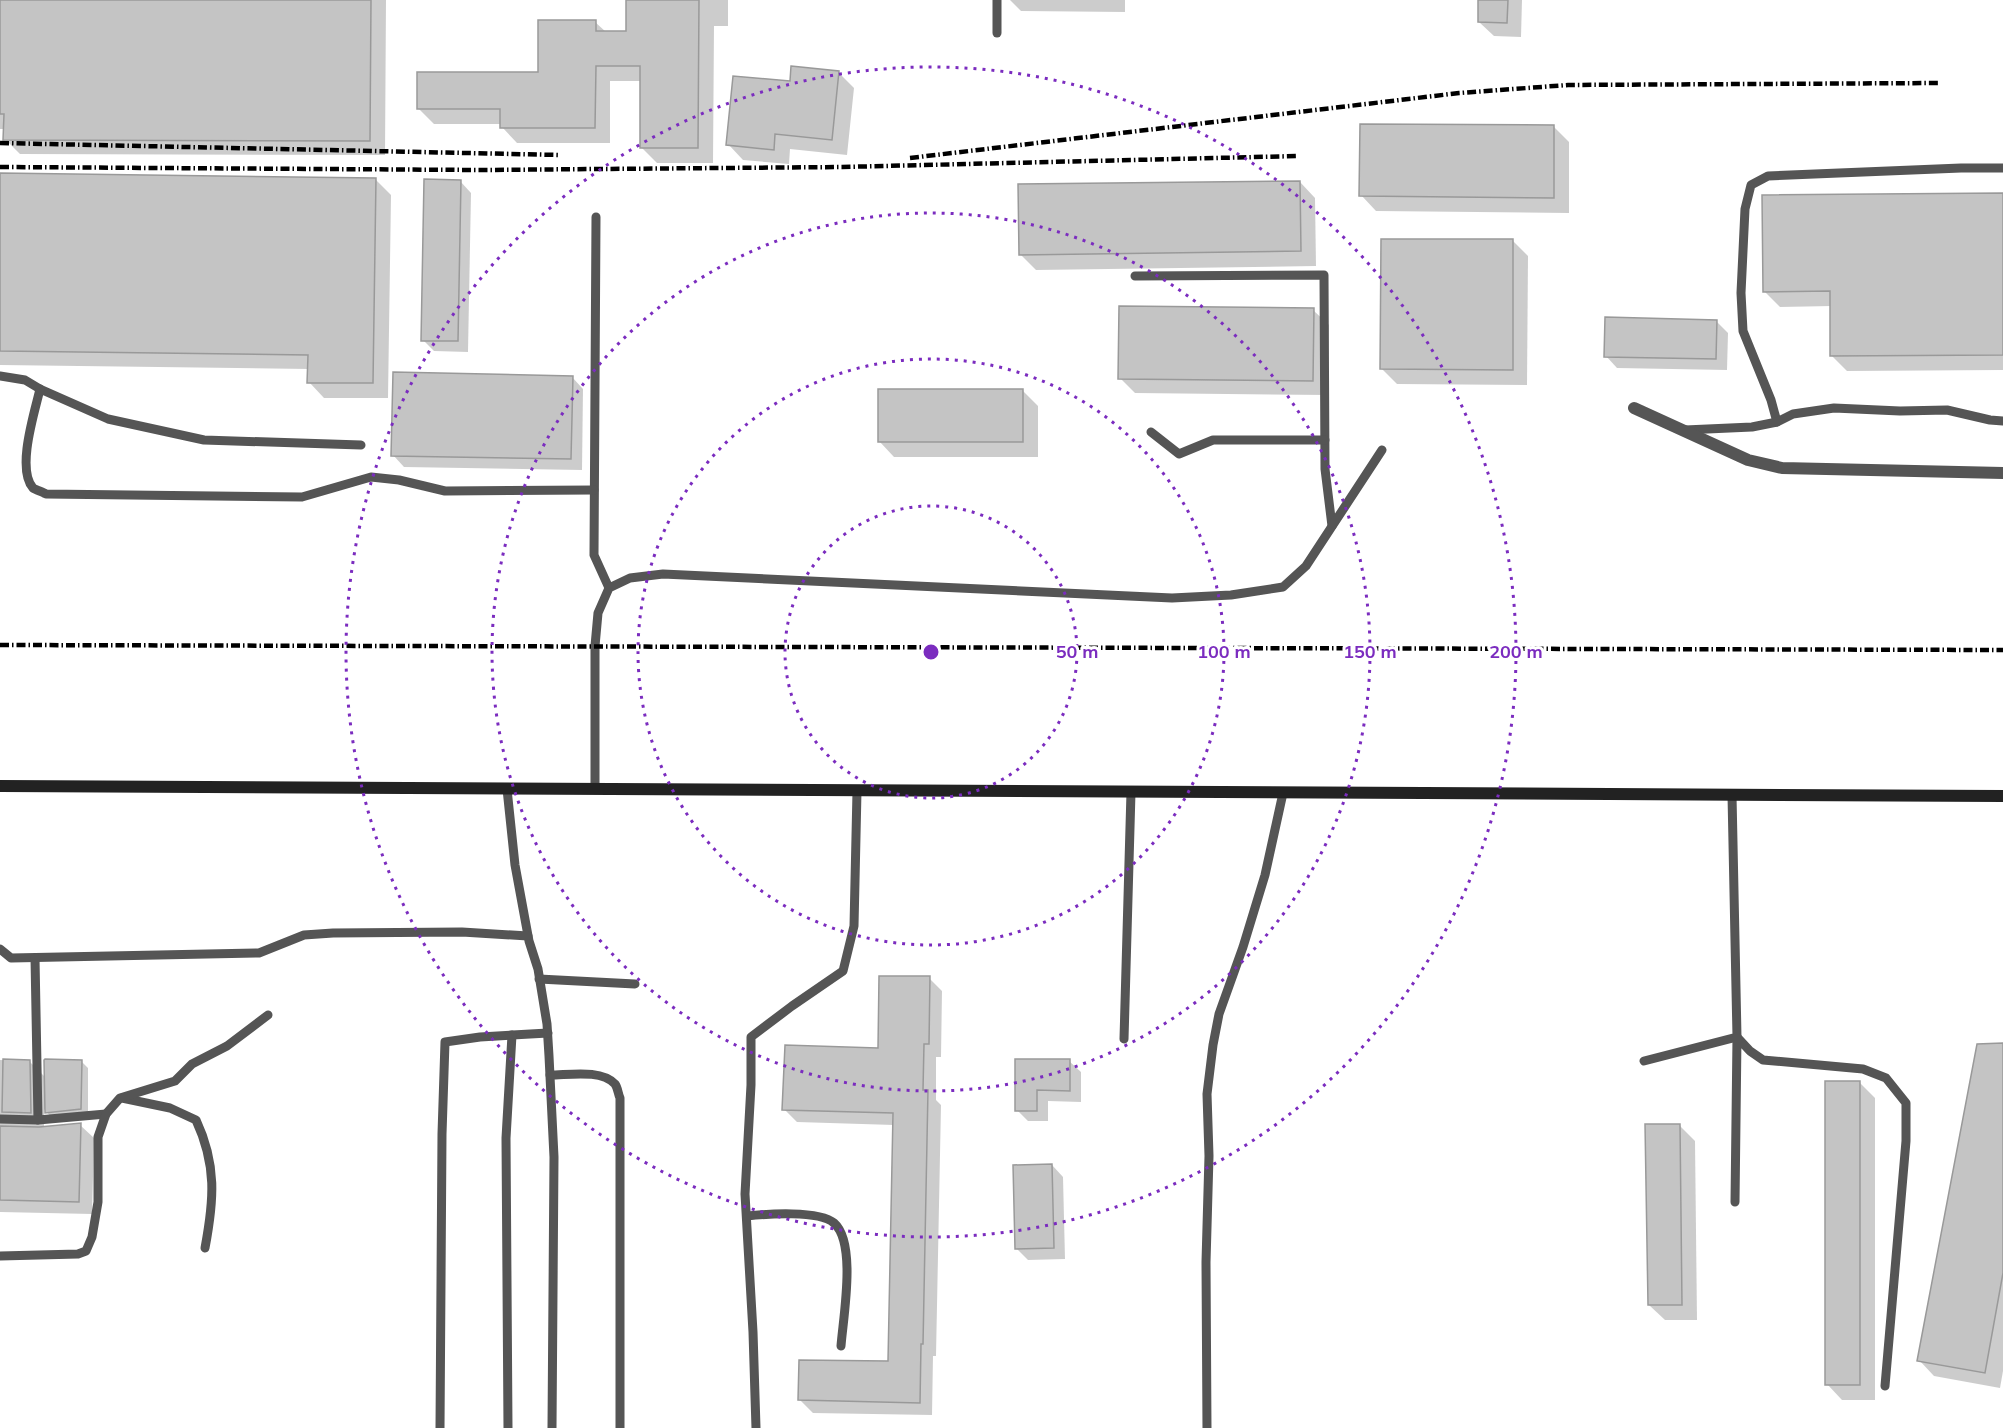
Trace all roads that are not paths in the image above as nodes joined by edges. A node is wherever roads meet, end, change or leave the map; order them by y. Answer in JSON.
{"nodes":[{"id":1,"x":997,"y":0,"type":"edge"},
{"id":2,"x":997,"y":33,"type":"dead end"},
{"id":3,"x":2003,"y":168,"type":"edge"},
{"id":4,"x":596,"y":217,"type":"dead end"},
{"id":5,"x":1135,"y":276,"type":"dead end"},
{"id":6,"x":0,"y":376,"type":"edge"},
{"id":7,"x":40,"y":389,"type":"junction"},
{"id":8,"x":1634,"y":408,"type":"dead end"},
{"id":9,"x":2003,"y":421,"type":"edge"},
{"id":10,"x":1777,"y":422,"type":"junction"},
{"id":11,"x":1680,"y":430,"type":"junction"},
{"id":12,"x":1150,"y":432,"type":"dead end"},
{"id":13,"x":1325,"y":440,"type":"junction"},
{"id":14,"x":361,"y":445,"type":"dead end"},
{"id":15,"x":1382,"y":450,"type":"dead end"},
{"id":16,"x":2003,"y":473,"type":"edge"},
{"id":17,"x":594,"y":490,"type":"junction"},
{"id":18,"x":1332,"y":526,"type":"junction"},
{"id":19,"x":609,"y":588,"type":"junction"},
{"id":20,"x":0,"y":786,"type":"edge"},
{"id":21,"x":507,"y":789,"type":"junction"},
{"id":22,"x":596,"y":789,"type":"junction"},
{"id":23,"x":857,"y":791,"type":"junction"},
{"id":24,"x":1131,"y":792,"type":"junction"},
{"id":25,"x":1283,"y":793,"type":"junction"},
{"id":26,"x":1732,"y":795,"type":"junction"},
{"id":27,"x":2003,"y":796,"type":"edge"},
{"id":28,"x":528,"y":936,"type":"junction"},
{"id":29,"x":0,"y":949,"type":"edge"},
{"id":30,"x":35,"y":958,"type":"junction"},
{"id":31,"x":539,"y":979,"type":"junction"},
{"id":32,"x":635,"y":984,"type":"dead end"},
{"id":33,"x":268,"y":1015,"type":"dead end"},
{"id":34,"x":548,"y":1034,"type":"junction"},
{"id":35,"x":512,"y":1035,"type":"junction"},
{"id":36,"x":1737,"y":1037,"type":"junction"},
{"id":37,"x":1124,"y":1039,"type":"dead end"},
{"id":38,"x":1644,"y":1061,"type":"dead end"},
{"id":39,"x":550,"y":1076,"type":"junction"},
{"id":40,"x":120,"y":1098,"type":"junction"},
{"id":41,"x":106,"y":1114,"type":"junction"},
{"id":42,"x":0,"y":1119,"type":"edge"},
{"id":43,"x":38,"y":1120,"type":"junction"},
{"id":44,"x":1735,"y":1202,"type":"dead end"},
{"id":45,"x":747,"y":1216,"type":"junction"},
{"id":46,"x":205,"y":1248,"type":"dead end"},
{"id":47,"x":0,"y":1256,"type":"edge"},
{"id":48,"x":841,"y":1346,"type":"dead end"},
{"id":49,"x":1885,"y":1386,"type":"dead end"},
{"id":50,"x":440,"y":1428,"type":"edge"},
{"id":51,"x":508,"y":1428,"type":"edge"},
{"id":52,"x":552,"y":1428,"type":"edge"},
{"id":53,"x":620,"y":1428,"type":"edge"},
{"id":54,"x":756,"y":1428,"type":"edge"},
{"id":55,"x":1207,"y":1428,"type":"edge"}],
"edges":[{"from":1,"to":2,"type":"lane"},
{"from":3,"to":10,"type":"lane"},
{"from":4,"to":17,"type":"lane"},
{"from":5,"to":13,"type":"lane"},
{"from":6,"to":7,"type":"lane"},
{"from":7,"to":14,"type":"lane"},
{"from":7,"to":17,"type":"lane"},
{"from":8,"to":11,"type":"street"},
{"from":9,"to":10,"type":"lane"},
{"from":10,"to":11,"type":"lane"},
{"from":11,"to":16,"type":"street"},
{"from":12,"to":13,"type":"lane"},
{"from":13,"to":18,"type":"lane"},
{"from":15,"to":18,"type":"lane"},
{"from":17,"to":19,"type":"lane"},
{"from":18,"to":19,"type":"lane"},
{"from":19,"to":22,"type":"lane"},
{"from":20,"to":21,"type":"main road"},
{"from":21,"to":22,"type":"main road"},
{"from":21,"to":28,"type":"lane"},
{"from":22,"to":23,"type":"main road"},
{"from":23,"to":24,"type":"main road"},
{"from":23,"to":45,"type":"lane"},
{"from":24,"to":25,"type":"main road"},
{"from":24,"to":37,"type":"lane"},
{"from":25,"to":26,"type":"main road"},
{"from":25,"to":55,"type":"lane"},
{"from":26,"to":27,"type":"main road"},
{"from":26,"to":36,"type":"lane"},
{"from":28,"to":30,"type":"lane"},
{"from":28,"to":31,"type":"lane"},
{"from":29,"to":30,"type":"lane"},
{"from":30,"to":43,"type":"lane"},
{"from":31,"to":32,"type":"lane"},
{"from":31,"to":34,"type":"lane"},
{"from":33,"to":40,"type":"lane"},
{"from":34,"to":35,"type":"lane"},
{"from":34,"to":39,"type":"lane"},
{"from":35,"to":50,"type":"lane"},
{"from":35,"to":51,"type":"lane"},
{"from":36,"to":38,"type":"lane"},
{"from":36,"to":44,"type":"lane"},
{"from":36,"to":49,"type":"lane"},
{"from":39,"to":52,"type":"lane"},
{"from":39,"to":53,"type":"lane"},
{"from":40,"to":41,"type":"lane"},
{"from":40,"to":46,"type":"lane"},
{"from":41,"to":43,"type":"lane"},
{"from":41,"to":47,"type":"lane"},
{"from":42,"to":43,"type":"lane"},
{"from":45,"to":48,"type":"lane"},
{"from":45,"to":54,"type":"lane"}]}
